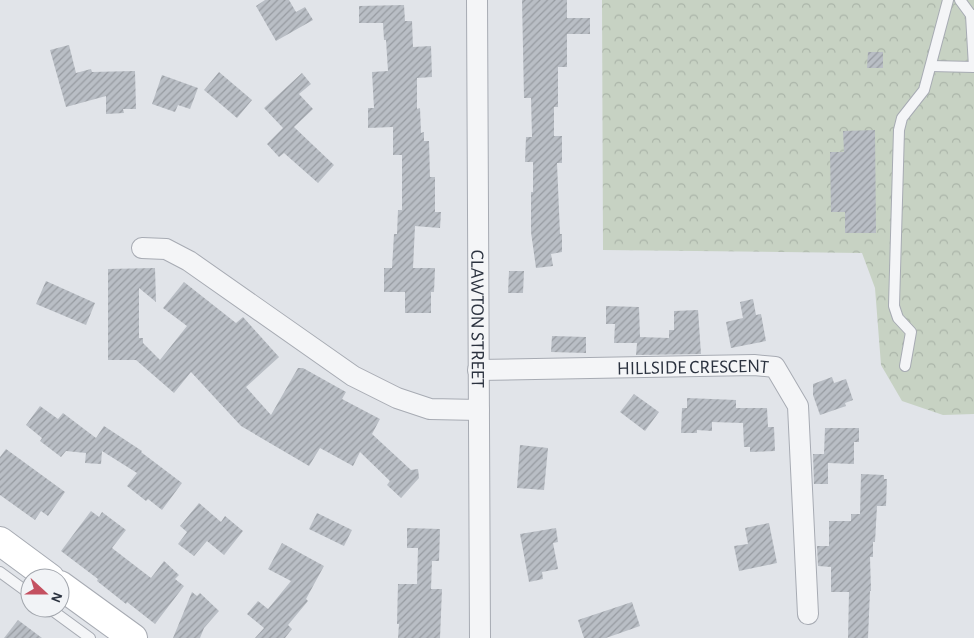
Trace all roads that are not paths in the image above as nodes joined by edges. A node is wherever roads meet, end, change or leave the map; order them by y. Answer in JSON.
{"nodes":[{"id":1,"x":477,"y":0,"type":"edge"},
{"id":2,"x":948,"y":0,"type":"edge"},
{"id":3,"x":960,"y":0,"type":"edge"},
{"id":4,"x":973,"y":15,"type":"edge"},
{"id":5,"x":931,"y":66,"type":"junction"},
{"id":6,"x":974,"y":67,"type":"edge"},
{"id":7,"x":142,"y":248,"type":"dead end"},
{"id":8,"x":904,"y":366,"type":"dead end"},
{"id":9,"x":478,"y":370,"type":"junction"},
{"id":10,"x":479,"y":410,"type":"junction"},
{"id":11,"x":0,"y":541,"type":"edge"},
{"id":12,"x":36,"y":568,"type":"edge"},
{"id":13,"x":0,"y":572,"type":"edge"},
{"id":14,"x":20,"y":587,"type":"edge"},
{"id":15,"x":70,"y":592,"type":"edge"},
{"id":16,"x":808,"y":614,"type":"dead end"},
{"id":17,"x":63,"y":618,"type":"edge"},
{"id":18,"x":90,"y":638,"type":"edge"},
{"id":19,"x":133,"y":638,"type":"edge"},
{"id":20,"x":480,"y":638,"type":"edge"}],
"edges":[{"from":1,"to":9,"type":"street","name":"CLAWTON STREET"},
{"from":2,"to":5,"type":"lane"},
{"from":3,"to":4,"type":"lane"},
{"from":4,"to":6,"type":"lane"},
{"from":5,"to":6,"type":"lane"},
{"from":5,"to":8,"type":"lane"},
{"from":7,"to":10,"type":"street"},
{"from":9,"to":10,"type":"street","name":"CLAWTON STREET"},
{"from":9,"to":16,"type":"street","name":"HILLSIDE CRESCENT"},
{"from":10,"to":20,"type":"street","name":"CLAWTON STREET"},
{"from":11,"to":12,"type":"street"},
{"from":13,"to":14,"type":"lane"},
{"from":15,"to":19,"type":"street"},
{"from":17,"to":18,"type":"lane"}]}
